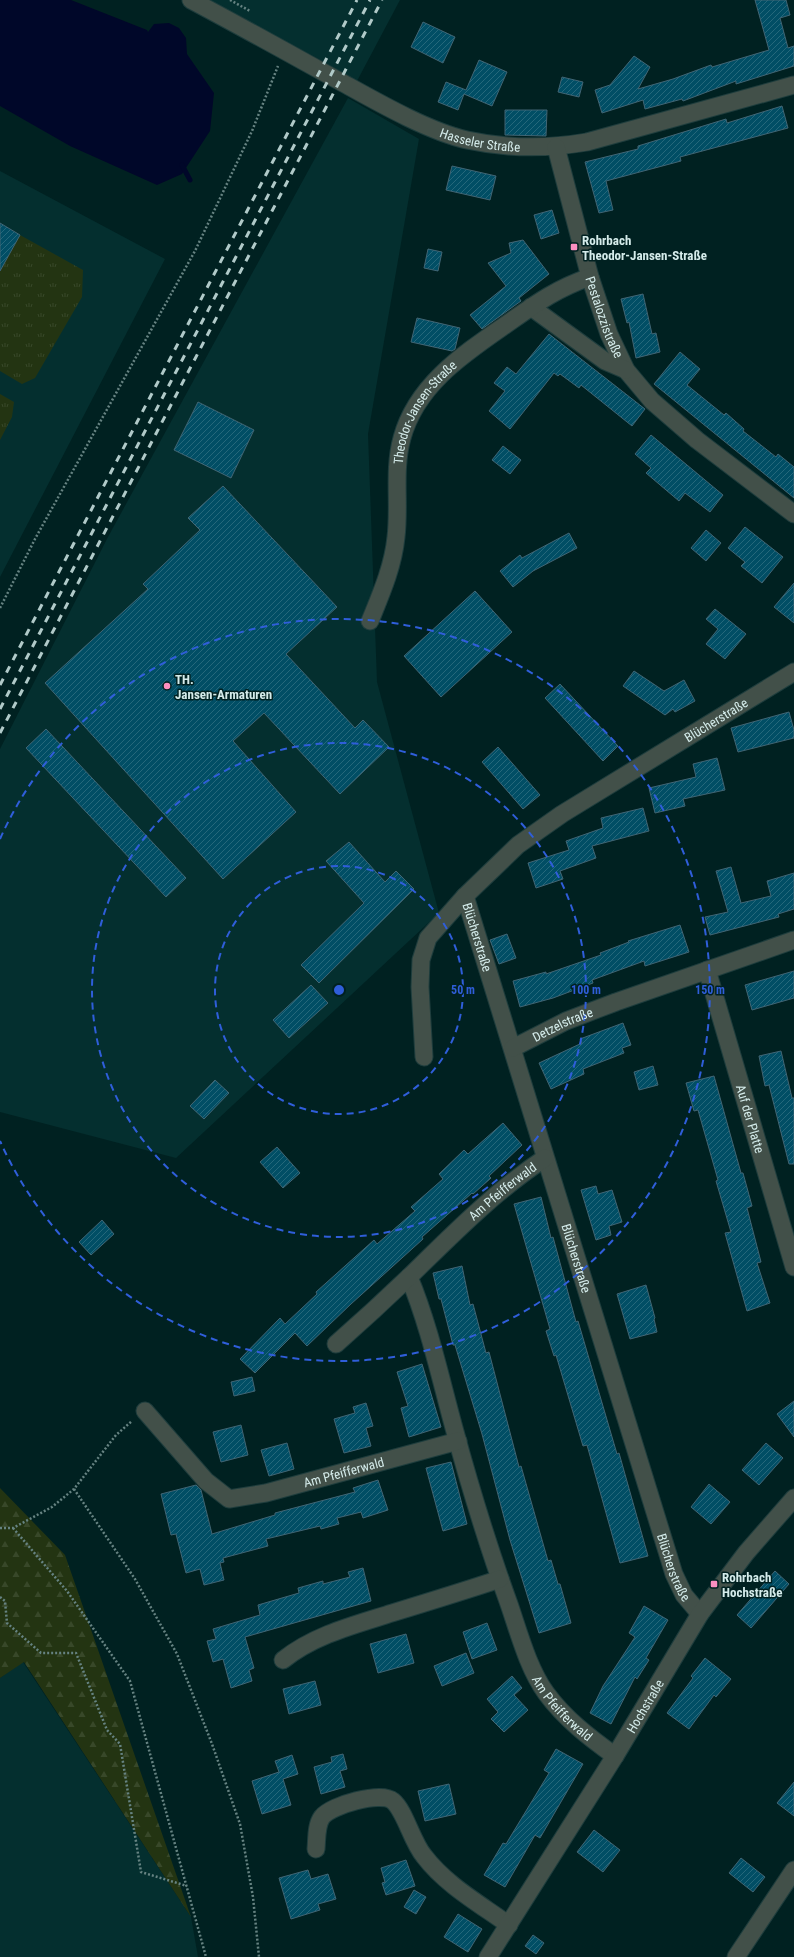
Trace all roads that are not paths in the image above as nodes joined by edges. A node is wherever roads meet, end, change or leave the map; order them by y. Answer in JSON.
{"nodes":[{"id":1,"x":191,"y":0,"type":"edge"},
{"id":2,"x":213,"y":5,"type":"edge"},
{"id":3,"x":794,"y":85,"type":"edge"},
{"id":4,"x":556,"y":147,"type":"junction"},
{"id":5,"x":590,"y":277,"type":"junction"},
{"id":6,"x":531,"y":307,"type":"junction"},
{"id":7,"x":626,"y":370,"type":"junction"},
{"id":8,"x":794,"y":514,"type":"edge"},
{"id":9,"x":370,"y":621,"type":"dead end"},
{"id":10,"x":794,"y":672,"type":"edge"},
{"id":11,"x":465,"y":896,"type":"junction"},
{"id":12,"x":794,"y":940,"type":"edge"},
{"id":13,"x":707,"y":970,"type":"junction"},
{"id":14,"x":513,"y":1048,"type":"junction"},
{"id":15,"x":424,"y":1057,"type":"dead end"},
{"id":16,"x":545,"y":1158,"type":"junction"},
{"id":17,"x":794,"y":1268,"type":"edge"},
{"id":18,"x":409,"y":1277,"type":"junction"},
{"id":19,"x":336,"y":1344,"type":"dead end"},
{"id":20,"x":144,"y":1411,"type":"road end"},
{"id":21,"x":458,"y":1441,"type":"junction"},
{"id":22,"x":794,"y":1498,"type":"edge"},
{"id":23,"x":500,"y":1579,"type":"junction"},
{"id":24,"x":700,"y":1614,"type":"junction"},
{"id":25,"x":284,"y":1660,"type":"dead end"},
{"id":26,"x":616,"y":1756,"type":"junction"},
{"id":27,"x":316,"y":1849,"type":"dead end"},
{"id":28,"x":794,"y":1870,"type":"edge"},
{"id":29,"x":509,"y":1925,"type":"junction"},
{"id":30,"x":488,"y":1957,"type":"edge"},
{"id":31,"x":736,"y":1957,"type":"edge"}],
"edges":[{"from":1,"to":2,"type":"street","name":"Hasseler Straße"},
{"from":2,"to":4,"type":"street","name":"Hasseler Straße"},
{"from":3,"to":4,"type":"street","name":"Hasseler Straße"},
{"from":4,"to":5,"type":"street","name":"Pestalozzistraße"},
{"from":5,"to":6,"type":"street","name":"Theodor-Jansen-Straße"},
{"from":5,"to":7,"type":"street","name":"Pestalozzistraße"},
{"from":6,"to":7,"type":"street","name":"Pestalozzistraße"},
{"from":6,"to":9,"type":"street","name":"Theodor-Jansen-Straße"},
{"from":7,"to":8,"type":"street","name":"Pestalozzistraße"},
{"from":10,"to":11,"type":"street","name":"Blücherstraße"},
{"from":11,"to":14,"type":"street","name":"Blücherstraße"},
{"from":11,"to":15,"type":"street","name":"Blücherstraße"},
{"from":12,"to":13,"type":"street","name":"Detzelstraße"},
{"from":13,"to":14,"type":"street","name":"Detzelstraße"},
{"from":13,"to":17,"type":"street","name":"Auf der Platte"},
{"from":14,"to":16,"type":"street","name":"Blücherstraße"},
{"from":16,"to":18,"type":"street","name":"Am Pfeifferwald"},
{"from":16,"to":24,"type":"street","name":"Blücherstraße"},
{"from":18,"to":19,"type":"street","name":"Am Pfeifferwald"},
{"from":18,"to":21,"type":"street","name":"Am Pfeifferwald"},
{"from":20,"to":21,"type":"street","name":"Am Pfeifferwald"},
{"from":21,"to":23,"type":"street","name":"Am Pfeifferwald"},
{"from":22,"to":24,"type":"street","name":"Hochstraße"},
{"from":23,"to":25,"type":"street"},
{"from":23,"to":26,"type":"street","name":"Am Pfeifferwald"},
{"from":24,"to":26,"type":"street","name":"Hochstraße"},
{"from":26,"to":29,"type":"street","name":"Hochstraße"},
{"from":27,"to":29,"type":"street"},
{"from":28,"to":31,"type":"street"},
{"from":29,"to":30,"type":"street","name":"Hochstraße"}]}
